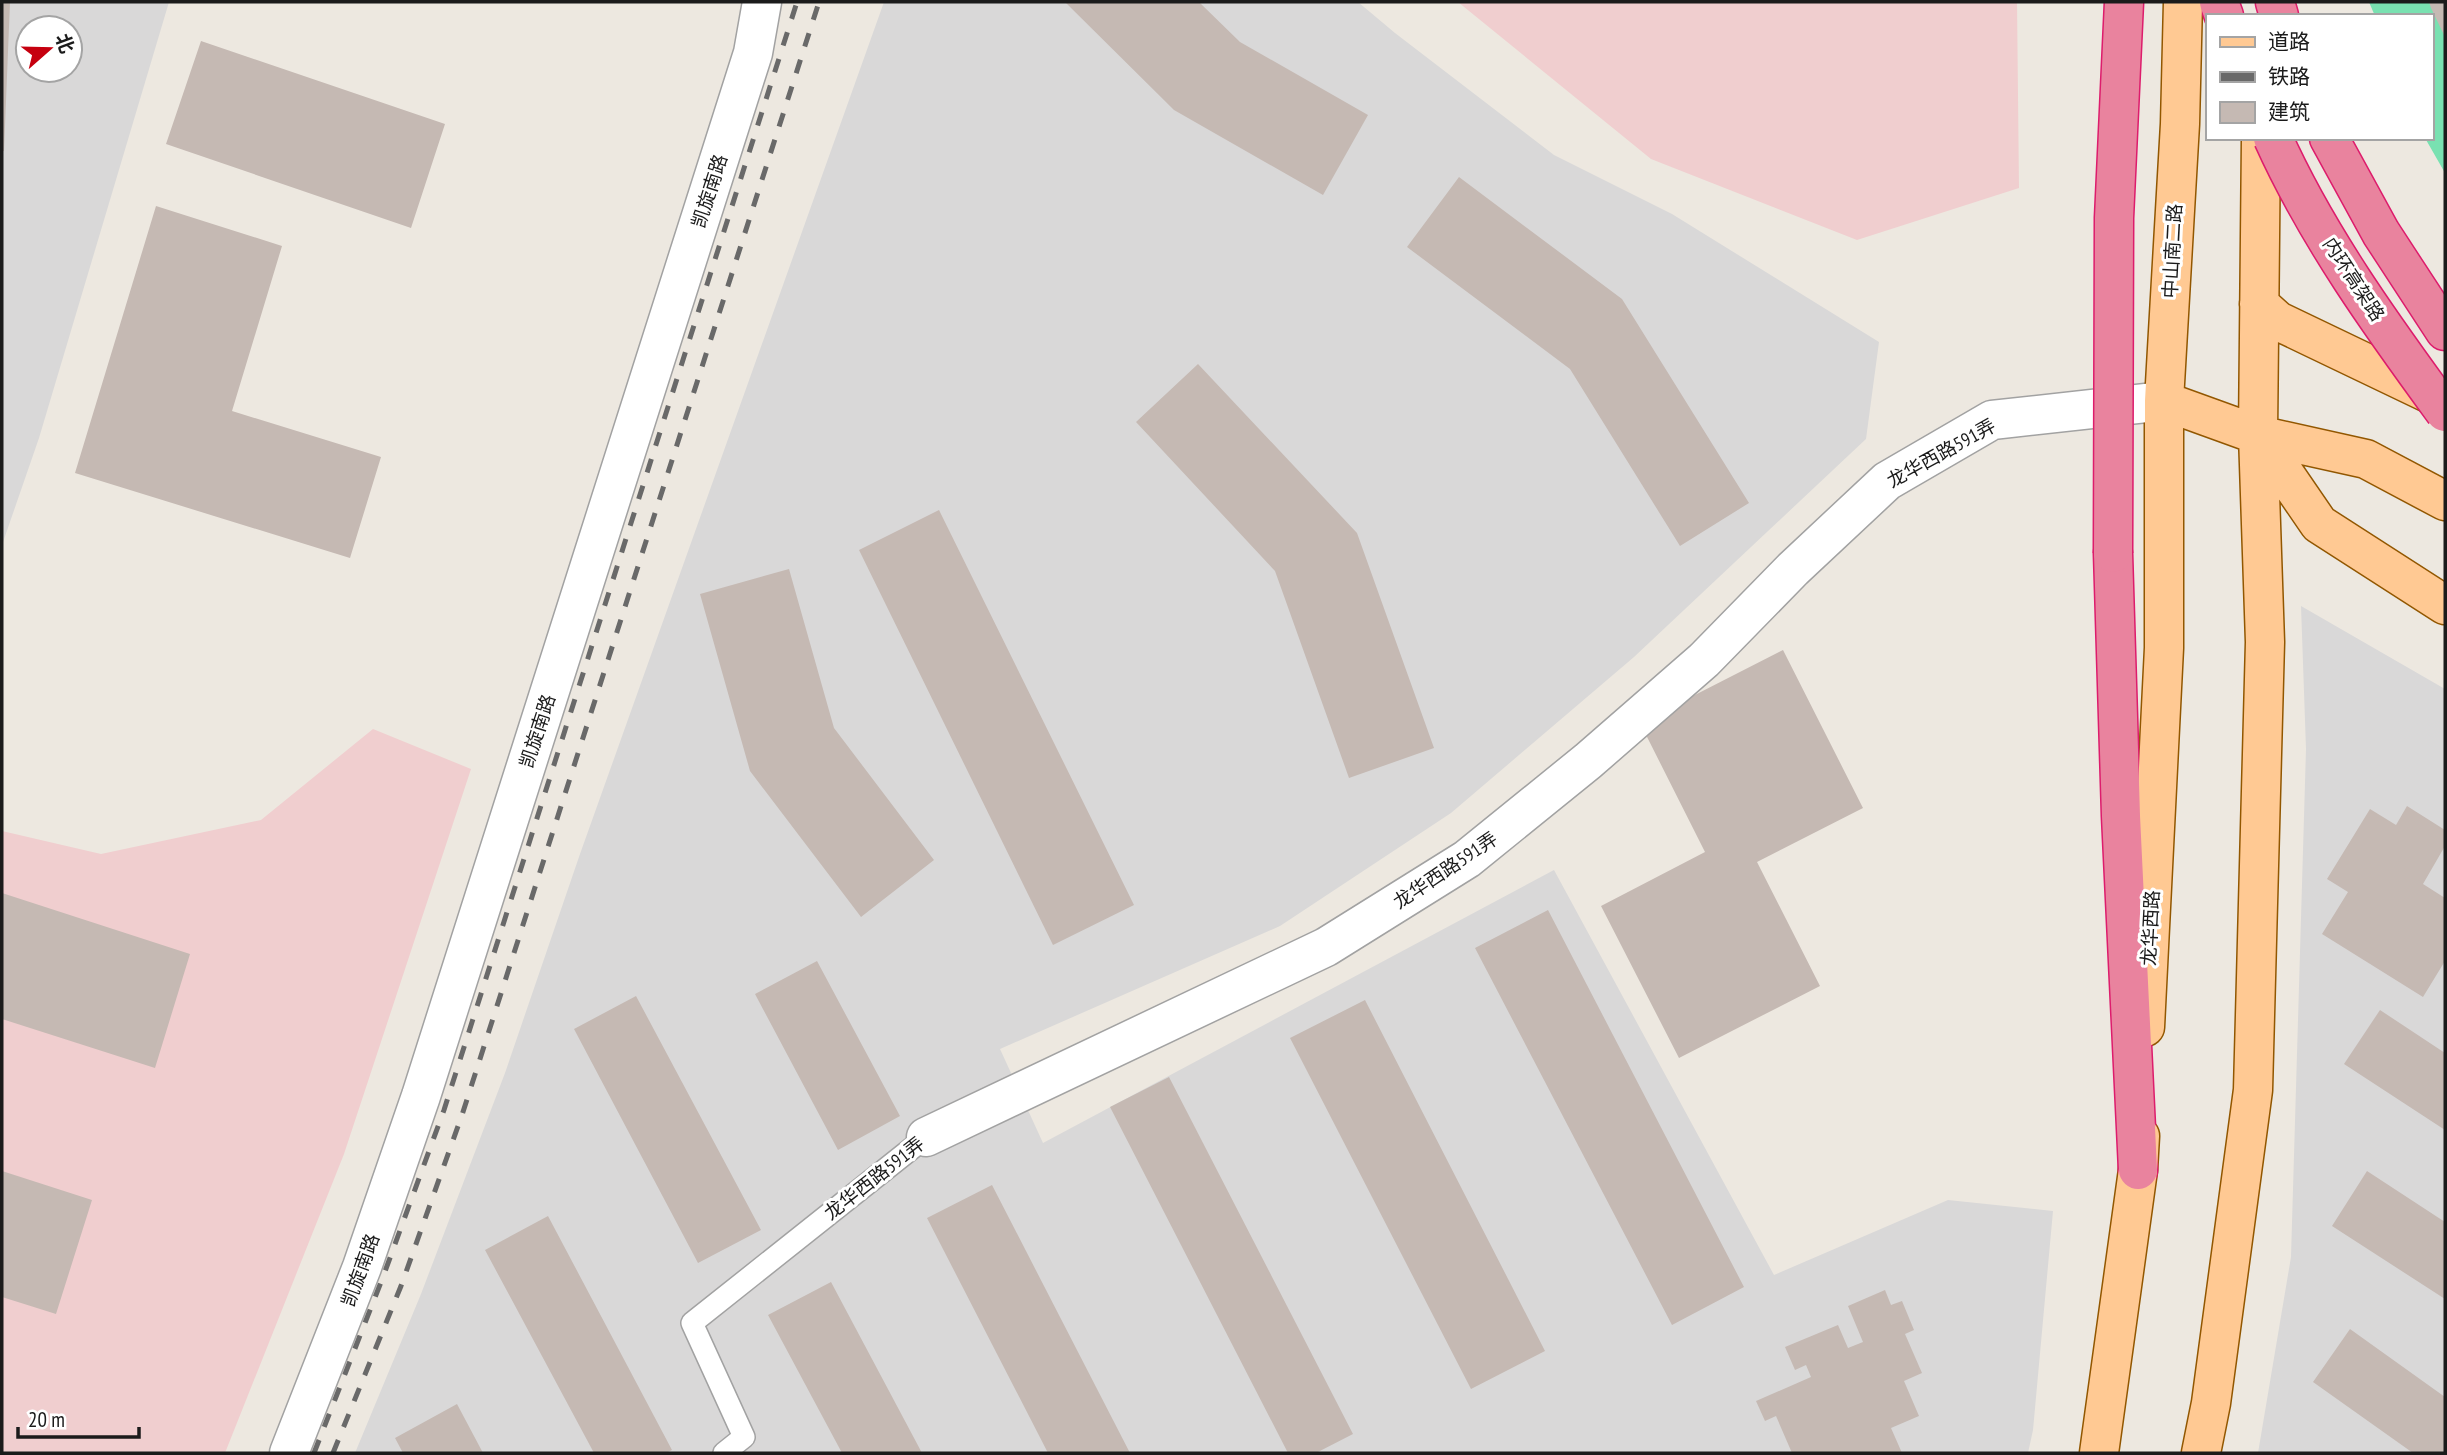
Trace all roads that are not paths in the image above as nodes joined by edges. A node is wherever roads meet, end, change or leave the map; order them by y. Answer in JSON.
{"nodes":[{"id":1,"x":762,"y":2,"type":"edge"},
{"id":2,"x":2124,"y":2,"type":"edge"},
{"id":3,"x":2183,"y":2,"type":"edge"},
{"id":4,"x":2262,"y":140,"type":"edge"},
{"id":5,"x":2274,"y":140,"type":"edge"},
{"id":6,"x":2330,"y":140,"type":"edge"},
{"id":7,"x":2259,"y":304,"type":"junction"},
{"id":8,"x":2445,"y":331,"type":"edge"},
{"id":9,"x":2164,"y":401,"type":"junction"},
{"id":10,"x":2445,"y":402,"type":"edge"},
{"id":11,"x":2445,"y":412,"type":"edge"},
{"id":12,"x":2258,"y":435,"type":"junction"},
{"id":13,"x":2445,"y":501,"type":"edge"},
{"id":14,"x":2445,"y":605,"type":"edge"},
{"id":15,"x":926,"y":1137,"type":"joint"},
{"id":16,"x":2138,"y":1170,"type":"junction"},
{"id":17,"x":289,"y":1453,"type":"edge"},
{"id":18,"x":724,"y":1453,"type":"edge"},
{"id":19,"x":2099,"y":1453,"type":"edge"},
{"id":20,"x":2200,"y":1453,"type":"edge"}],
"edges":[{"from":1,"to":17,"type":"street","name":"凯旋南路"},
{"from":2,"to":16,"type":"highway","bridge":true},
{"from":3,"to":9,"type":"main road","name":"中山南二路"},
{"from":4,"to":7,"type":"main road"},
{"from":5,"to":11,"type":"highway","name":"内环高架路","bridge":true},
{"from":6,"to":8,"type":"highway"},
{"from":7,"to":10,"type":"main road"},
{"from":7,"to":12,"type":"main road"},
{"from":9,"to":12,"type":"main road"},
{"from":9,"to":15,"type":"street","name":"龙华西路591弄"},
{"from":9,"to":16,"type":"main road","name":"龙华西路"},
{"from":12,"to":13,"type":"main road"},
{"from":12,"to":14,"type":"main road"},
{"from":12,"to":20,"type":"main road"},
{"from":15,"to":18,"type":"lane","name":"龙华西路591弄"},
{"from":16,"to":19,"type":"main road","name":"龙华西路"}]}
